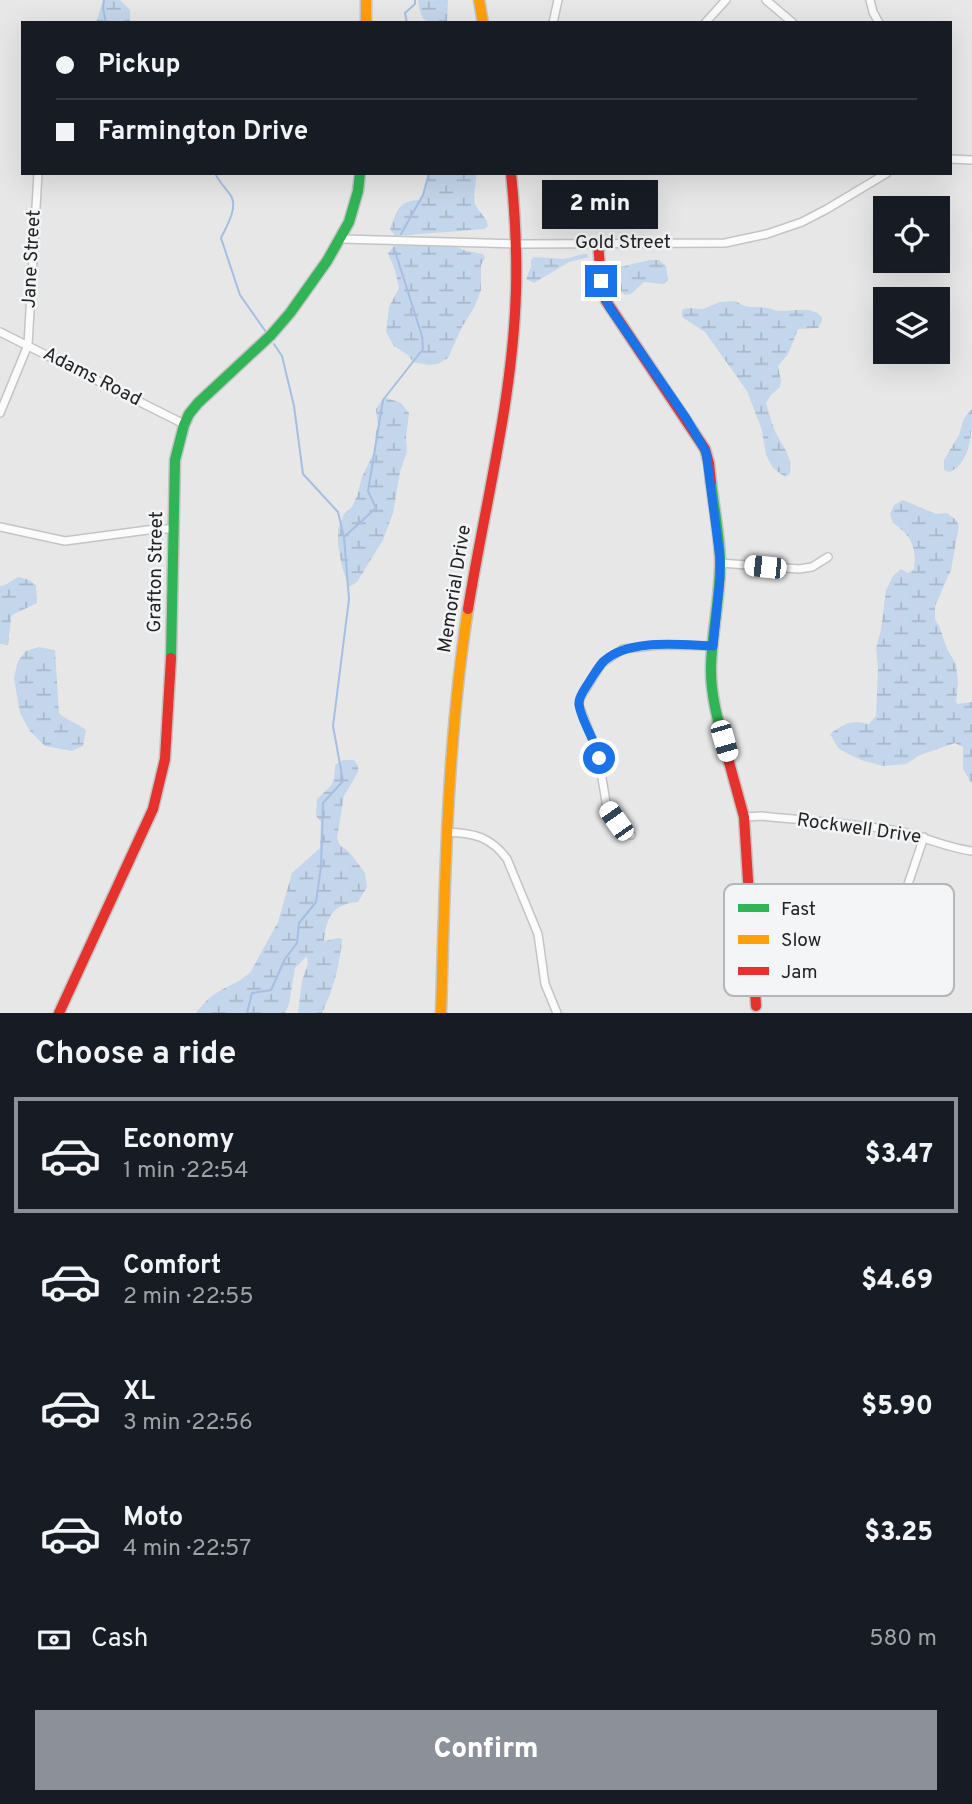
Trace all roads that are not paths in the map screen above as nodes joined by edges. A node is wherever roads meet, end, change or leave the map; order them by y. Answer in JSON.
{"nodes":[{"id":1,"x":366,"y":0,"type":"edge"},
{"id":2,"x":479,"y":0,"type":"edge"},
{"id":3,"x":558,"y":0,"type":"edge"},
{"id":4,"x":726,"y":0,"type":"edge"},
{"id":5,"x":766,"y":0,"type":"edge"},
{"id":6,"x":870,"y":0,"type":"edge"},
{"id":7,"x":366,"y":21,"type":"edge"},
{"id":8,"x":484,"y":21,"type":"edge"},
{"id":9,"x":553,"y":21,"type":"edge"},
{"id":10,"x":707,"y":21,"type":"edge"},
{"id":11,"x":791,"y":21,"type":"edge"},
{"id":12,"x":878,"y":21,"type":"edge"},
{"id":13,"x":952,"y":159,"type":"edge"},
{"id":14,"x":972,"y":160,"type":"edge"},
{"id":15,"x":38,"y":175,"type":"edge"},
{"id":16,"x":359,"y":175,"type":"edge"},
{"id":17,"x":511,"y":175,"type":"edge"},
{"id":18,"x":883,"y":175,"type":"edge"},
{"id":19,"x":342,"y":239,"type":"junction"},
{"id":20,"x":598,"y":243,"type":"junction"},
{"id":21,"x":517,"y":244,"type":"junction"},
{"id":22,"x":0,"y":332,"type":"edge"},
{"id":23,"x":28,"y":345,"type":"junction"},
{"id":24,"x":0,"y":413,"type":"edge"},
{"id":25,"x":184,"y":424,"type":"junction"},
{"id":26,"x":0,"y":527,"type":"edge"},
{"id":27,"x":174,"y":529,"type":"junction"},
{"id":28,"x":828,"y":557,"type":"dead end"},
{"id":29,"x":720,"y":563,"type":"junction"},
{"id":30,"x":713,"y":646,"type":"junction"},
{"id":31,"x":744,"y":817,"type":"junction"},
{"id":32,"x":447,"y":832,"type":"junction"},
{"id":33,"x":631,"y":835,"type":"dead end"},
{"id":34,"x":924,"y":837,"type":"junction"},
{"id":35,"x":972,"y":851,"type":"edge"},
{"id":36,"x":748,"y":884,"type":"edge"},
{"id":37,"x":908,"y":884,"type":"edge"},
{"id":38,"x":755,"y":996,"type":"edge"},
{"id":39,"x":756,"y":1006,"type":"dead end"},
{"id":40,"x":59,"y":1013,"type":"edge"},
{"id":41,"x":441,"y":1013,"type":"edge"},
{"id":42,"x":558,"y":1013,"type":"edge"}],
"edges":[{"from":1,"to":7,"type":"street"},
{"from":2,"to":8,"type":"street"},
{"from":3,"to":9,"type":"street"},
{"from":4,"to":10,"type":"street"},
{"from":5,"to":11,"type":"street"},
{"from":6,"to":12,"type":"street"},
{"from":13,"to":14,"type":"street"},
{"from":15,"to":23,"type":"street","name":"Jane Street"},
{"from":16,"to":19,"type":"street","name":"Grafton Street"},
{"from":17,"to":21,"type":"street","name":"Memorial Drive"},
{"from":18,"to":20,"type":"street","name":"Gold Street"},
{"from":19,"to":21,"type":"street","name":"Gold Street"},
{"from":19,"to":25,"type":"street","name":"Grafton Street"},
{"from":20,"to":21,"type":"street","name":"Gold Street"},
{"from":20,"to":29,"type":"street"},
{"from":21,"to":32,"type":"street","name":"Memorial Drive"},
{"from":22,"to":23,"type":"street","name":"Adams Road"},
{"from":23,"to":24,"type":"street","name":"Jane Street"},
{"from":23,"to":25,"type":"street","name":"Adams Road"},
{"from":25,"to":27,"type":"street","name":"Grafton Street"},
{"from":26,"to":27,"type":"street"},
{"from":27,"to":40,"type":"street","name":"Grafton Street"},
{"from":28,"to":29,"type":"street"},
{"from":29,"to":30,"type":"street"},
{"from":30,"to":31,"type":"street"},
{"from":30,"to":33,"type":"street"},
{"from":31,"to":34,"type":"street","name":"Rockwell Drive"},
{"from":31,"to":36,"type":"street"},
{"from":32,"to":41,"type":"street","name":"Memorial Drive"},
{"from":32,"to":42,"type":"street"},
{"from":34,"to":35,"type":"street","name":"Rockwell Drive"},
{"from":34,"to":37,"type":"street"},
{"from":38,"to":39,"type":"street"}]}
